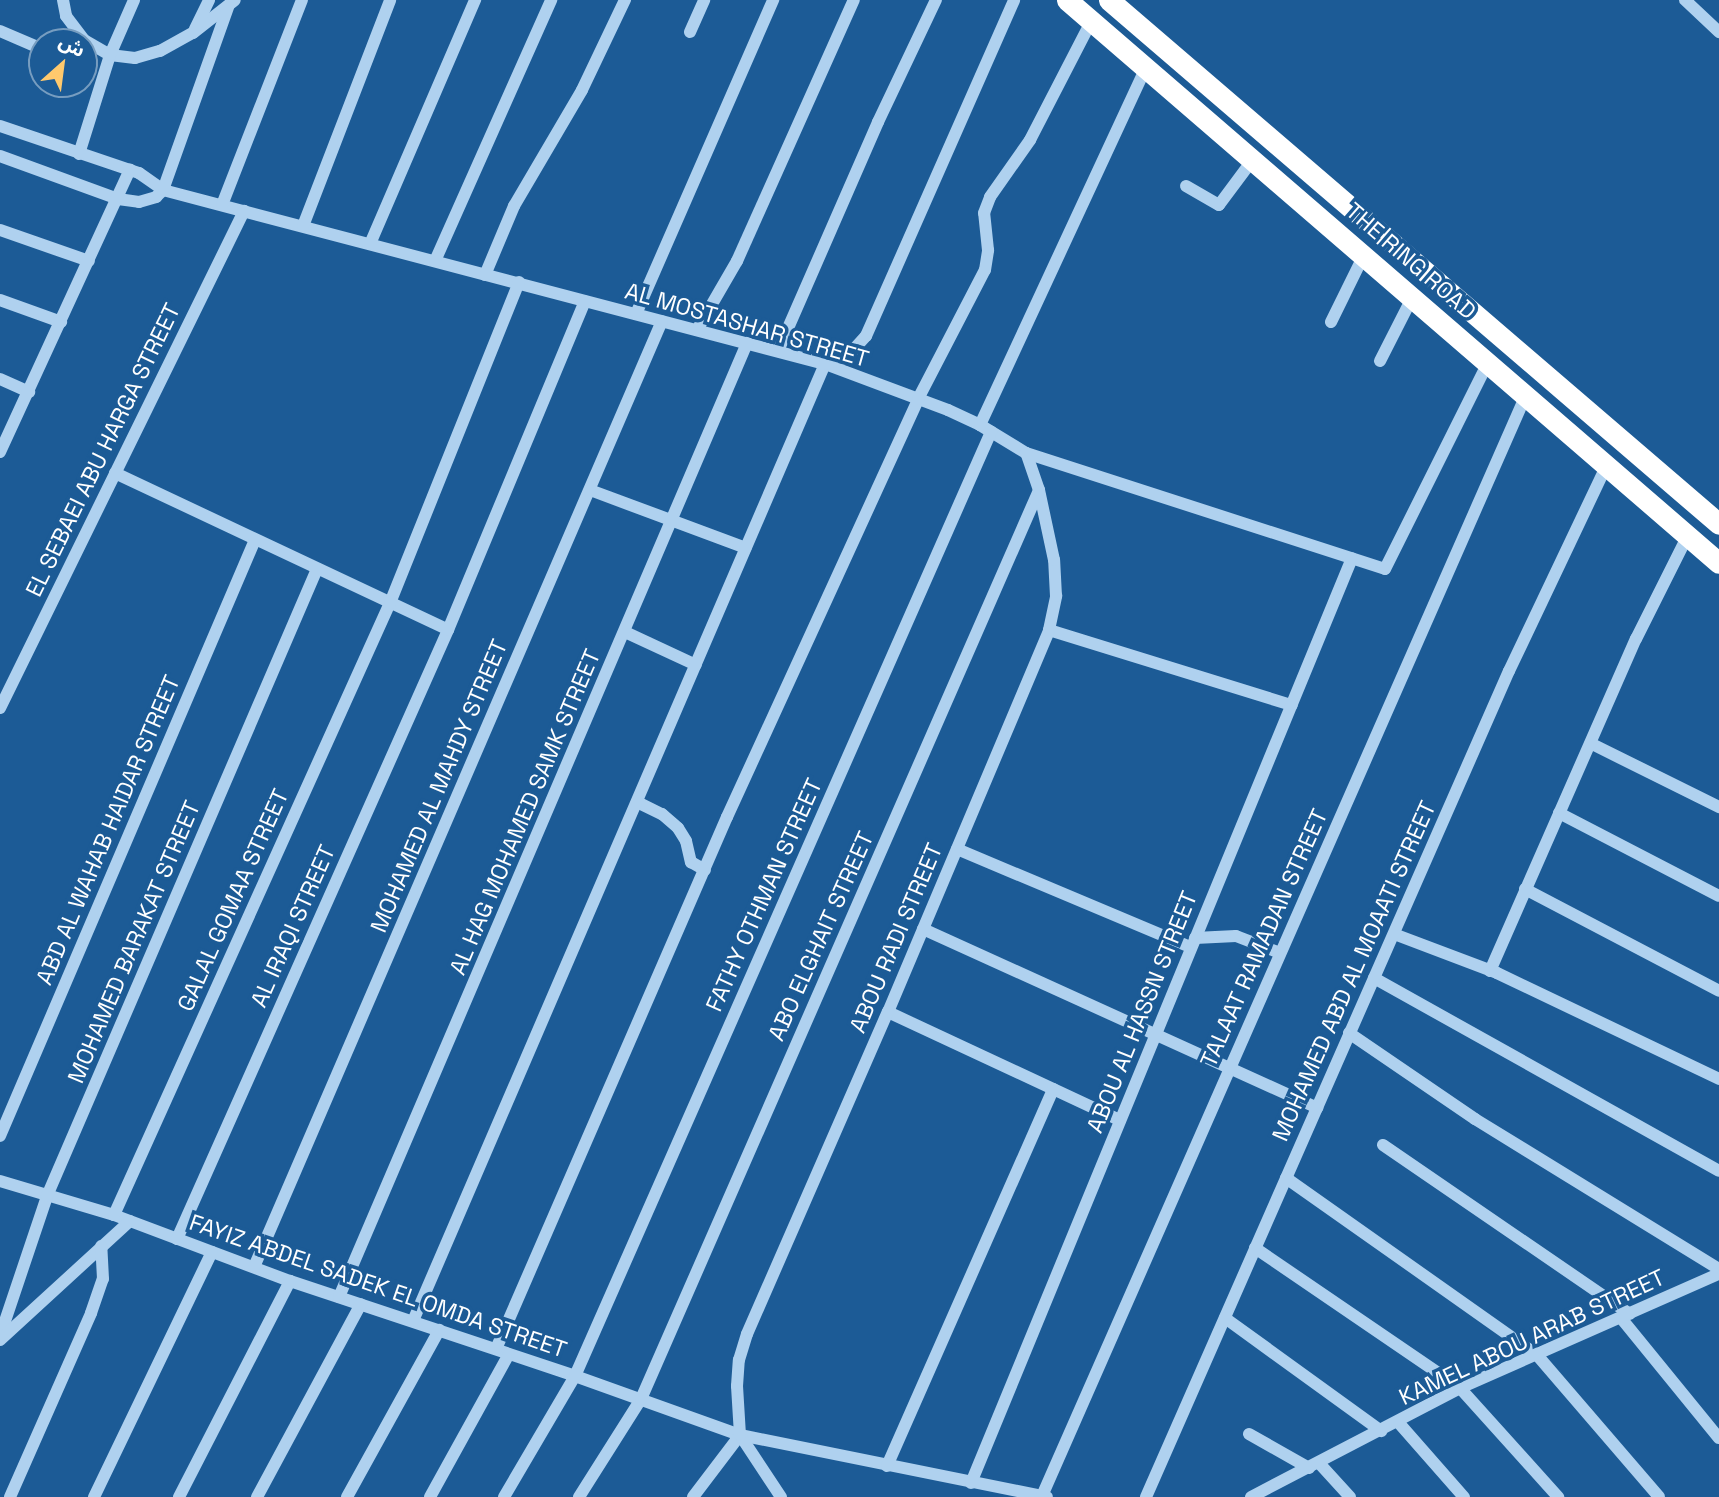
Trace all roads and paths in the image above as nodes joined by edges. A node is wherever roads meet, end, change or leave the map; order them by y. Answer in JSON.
{"nodes":[{"id":1,"x":63,"y":0,"type":"edge"},
{"id":2,"x":134,"y":0,"type":"edge"},
{"id":3,"x":209,"y":0,"type":"edge"},
{"id":4,"x":302,"y":0,"type":"edge"},
{"id":5,"x":390,"y":0,"type":"edge"},
{"id":6,"x":475,"y":0,"type":"edge"},
{"id":7,"x":551,"y":0,"type":"edge"},
{"id":8,"x":625,"y":0,"type":"edge"},
{"id":9,"x":704,"y":0,"type":"edge"},
{"id":10,"x":772,"y":0,"type":"edge"},
{"id":11,"x":854,"y":0,"type":"edge"},
{"id":12,"x":936,"y":0,"type":"edge"},
{"id":13,"x":1014,"y":0,"type":"edge"},
{"id":14,"x":1067,"y":0,"type":"edge"},
{"id":15,"x":1109,"y":0,"type":"edge"},
{"id":16,"x":1685,"y":0,"type":"edge"},
{"id":17,"x":232,"y":3,"type":"edge"},
{"id":18,"x":1091,"y":20,"type":"junction"},
{"id":19,"x":0,"y":31,"type":"edge"},
{"id":20,"x":690,"y":32,"type":"dead end"},
{"id":21,"x":1719,"y":32,"type":"edge"},
{"id":22,"x":193,"y":33,"type":"junction"},
{"id":23,"x":28,"y":43,"type":"edge"},
{"id":24,"x":110,"y":55,"type":"junction"},
{"id":25,"x":1146,"y":66,"type":"junction"},
{"id":26,"x":0,"y":126,"type":"edge"},
{"id":27,"x":1270,"y":141,"type":"junction"},
{"id":28,"x":79,"y":154,"type":"junction"},
{"id":29,"x":0,"y":156,"type":"edge"},
{"id":30,"x":1255,"y":159,"type":"junction"},
{"id":31,"x":130,"y":169,"type":"junction"},
{"id":32,"x":1186,"y":186,"type":"dead end"},
{"id":33,"x":163,"y":190,"type":"junction"},
{"id":34,"x":118,"y":199,"type":"junction"},
{"id":35,"x":222,"y":205,"type":"junction"},
{"id":36,"x":244,"y":211,"type":"junction"},
{"id":37,"x":303,"y":226,"type":"junction"},
{"id":38,"x":0,"y":230,"type":"edge"},
{"id":39,"x":370,"y":244,"type":"junction"},
{"id":40,"x":1364,"y":255,"type":"junction"},
{"id":41,"x":89,"y":261,"type":"junction"},
{"id":42,"x":435,"y":261,"type":"junction"},
{"id":43,"x":485,"y":275,"type":"junction"},
{"id":44,"x":519,"y":282,"type":"junction"},
{"id":45,"x":1412,"y":298,"type":"junction"},
{"id":46,"x":0,"y":300,"type":"edge"},
{"id":47,"x":585,"y":301,"type":"junction"},
{"id":48,"x":636,"y":314,"type":"junction"},
{"id":49,"x":663,"y":321,"type":"junction"},
{"id":50,"x":61,"y":322,"type":"junction"},
{"id":51,"x":1331,"y":322,"type":"dead end"},
{"id":52,"x":697,"y":330,"type":"junction"},
{"id":53,"x":747,"y":343,"type":"junction"},
{"id":54,"x":778,"y":351,"type":"junction"},
{"id":55,"x":1380,"y":360,"type":"dead end"},
{"id":56,"x":825,"y":364,"type":"junction"},
{"id":57,"x":1487,"y":364,"type":"junction"},
{"id":58,"x":0,"y":379,"type":"edge"},
{"id":59,"x":29,"y":392,"type":"junction"},
{"id":60,"x":1525,"y":397,"type":"junction"},
{"id":61,"x":918,"y":399,"type":"junction"},
{"id":62,"x":985,"y":428,"type":"junction"},
{"id":63,"x":0,"y":451,"type":"edge"},
{"id":64,"x":1026,"y":453,"type":"junction"},
{"id":65,"x":1607,"y":465,"type":"junction"},
{"id":66,"x":115,"y":473,"type":"junction"},
{"id":67,"x":590,"y":490,"type":"junction"},
{"id":68,"x":1039,"y":490,"type":"junction"},
{"id":69,"x":673,"y":521,"type":"junction"},
{"id":70,"x":1719,"y":524,"type":"edge"},
{"id":71,"x":1688,"y":535,"type":"junction"},
{"id":72,"x":255,"y":540,"type":"junction"},
{"id":73,"x":746,"y":548,"type":"junction"},
{"id":74,"x":1352,"y":558,"type":"junction"},
{"id":75,"x":1719,"y":563,"type":"edge"},
{"id":76,"x":317,"y":569,"type":"junction"},
{"id":77,"x":390,"y":603,"type":"junction"},
{"id":78,"x":448,"y":629,"type":"junction"},
{"id":79,"x":1049,"y":630,"type":"junction"},
{"id":80,"x":625,"y":632,"type":"junction"},
{"id":81,"x":696,"y":664,"type":"junction"},
{"id":82,"x":1292,"y":705,"type":"junction"},
{"id":83,"x":0,"y":708,"type":"edge"},
{"id":84,"x":1592,"y":744,"type":"junction"},
{"id":85,"x":637,"y":802,"type":"junction"},
{"id":86,"x":1719,"y":807,"type":"edge"},
{"id":87,"x":1559,"y":813,"type":"junction"},
{"id":88,"x":957,"y":849,"type":"junction"},
{"id":89,"x":705,"y":870,"type":"junction"},
{"id":90,"x":1525,"y":889,"type":"junction"},
{"id":91,"x":1719,"y":896,"type":"edge"},
{"id":92,"x":923,"y":929,"type":"junction"},
{"id":93,"x":1394,"y":934,"type":"junction"},
{"id":94,"x":1193,"y":942,"type":"junction"},
{"id":95,"x":1280,"y":953,"type":"junction"},
{"id":96,"x":1490,"y":971,"type":"junction"},
{"id":97,"x":1374,"y":978,"type":"junction"},
{"id":98,"x":1719,"y":991,"type":"edge"},
{"id":99,"x":888,"y":1012,"type":"junction"},
{"id":100,"x":1349,"y":1033,"type":"junction"},
{"id":101,"x":1156,"y":1035,"type":"junction"},
{"id":102,"x":1230,"y":1069,"type":"junction"},
{"id":103,"x":1719,"y":1079,"type":"edge"},
{"id":104,"x":1053,"y":1089,"type":"junction"},
{"id":105,"x":1317,"y":1108,"type":"junction"},
{"id":106,"x":1121,"y":1120,"type":"junction"},
{"id":107,"x":0,"y":1136,"type":"edge"},
{"id":108,"x":1383,"y":1145,"type":"dead end"},
{"id":109,"x":1719,"y":1171,"type":"edge"},
{"id":110,"x":1286,"y":1178,"type":"junction"},
{"id":111,"x":0,"y":1181,"type":"edge"},
{"id":112,"x":47,"y":1196,"type":"junction"},
{"id":113,"x":114,"y":1215,"type":"junction"},
{"id":114,"x":130,"y":1221,"type":"junction"},
{"id":115,"x":177,"y":1239,"type":"junction"},
{"id":116,"x":101,"y":1246,"type":"junction"},
{"id":117,"x":1255,"y":1248,"type":"junction"},
{"id":118,"x":212,"y":1252,"type":"junction"},
{"id":119,"x":254,"y":1267,"type":"junction"},
{"id":120,"x":1718,"y":1276,"type":"edge"},
{"id":121,"x":290,"y":1281,"type":"junction"},
{"id":122,"x":340,"y":1297,"type":"junction"},
{"id":123,"x":361,"y":1304,"type":"junction"},
{"id":124,"x":1625,"y":1316,"type":"junction"},
{"id":125,"x":1225,"y":1318,"type":"junction"},
{"id":126,"x":413,"y":1321,"type":"junction"},
{"id":127,"x":439,"y":1330,"type":"junction"},
{"id":128,"x":0,"y":1338,"type":"edge"},
{"id":129,"x":503,"y":1351,"type":"junction"},
{"id":130,"x":1538,"y":1355,"type":"junction"},
{"id":131,"x":575,"y":1376,"type":"junction"},
{"id":132,"x":1460,"y":1388,"type":"junction"},
{"id":133,"x":641,"y":1399,"type":"junction"},
{"id":134,"x":1398,"y":1422,"type":"junction"},
{"id":135,"x":1381,"y":1431,"type":"junction"},
{"id":136,"x":1249,"y":1434,"type":"dead end"},
{"id":137,"x":740,"y":1435,"type":"junction"},
{"id":138,"x":1719,"y":1438,"type":"edge"},
{"id":139,"x":887,"y":1465,"type":"junction"},
{"id":140,"x":1314,"y":1465,"type":"junction"},
{"id":141,"x":971,"y":1483,"type":"junction"},
{"id":142,"x":1014,"y":1494,"type":"edge"},
{"id":143,"x":1044,"y":1496,"type":"edge"},
{"id":144,"x":10,"y":1497,"type":"edge"},
{"id":145,"x":94,"y":1497,"type":"edge"},
{"id":146,"x":179,"y":1497,"type":"edge"},
{"id":147,"x":257,"y":1497,"type":"edge"},
{"id":148,"x":347,"y":1497,"type":"edge"},
{"id":149,"x":430,"y":1497,"type":"edge"},
{"id":150,"x":504,"y":1497,"type":"edge"},
{"id":151,"x":579,"y":1497,"type":"edge"},
{"id":152,"x":693,"y":1497,"type":"edge"},
{"id":153,"x":781,"y":1497,"type":"edge"},
{"id":154,"x":1146,"y":1497,"type":"edge"},
{"id":155,"x":1251,"y":1497,"type":"edge"},
{"id":156,"x":1350,"y":1497,"type":"edge"},
{"id":157,"x":1464,"y":1497,"type":"edge"},
{"id":158,"x":1558,"y":1497,"type":"edge"},
{"id":159,"x":1659,"y":1497,"type":"edge"}],
"edges":[{"from":1,"to":24,"type":"street"},
{"from":2,"to":24,"type":"street"},
{"from":3,"to":22,"type":"street"},
{"from":4,"to":35,"type":"street"},
{"from":5,"to":37,"type":"street"},
{"from":6,"to":39,"type":"street"},
{"from":7,"to":42,"type":"street"},
{"from":8,"to":43,"type":"street"},
{"from":9,"to":20,"type":"street"},
{"from":10,"to":48,"type":"street"},
{"from":11,"to":52,"type":"street"},
{"from":12,"to":54,"type":"street"},
{"from":13,"to":56,"type":"street"},
{"from":14,"to":18,"type":"highway","name":"THE RING ROAD"},
{"from":15,"to":27,"type":"highway","name":"THE RING ROAD"},
{"from":16,"to":21,"type":"street"},
{"from":17,"to":22,"type":"street"},
{"from":17,"to":33,"type":"street"},
{"from":18,"to":25,"type":"highway","name":"THE RING ROAD"},
{"from":18,"to":61,"type":"street"},
{"from":19,"to":23,"type":"street"},
{"from":22,"to":24,"type":"street"},
{"from":24,"to":28,"type":"street"},
{"from":25,"to":30,"type":"highway","name":"THE RING ROAD"},
{"from":25,"to":62,"type":"street","name":"FATHY OTHMAN STREET"},
{"from":26,"to":28,"type":"street"},
{"from":27,"to":30,"type":"highway"},
{"from":27,"to":70,"type":"highway","name":"THE RING ROAD"},
{"from":28,"to":31,"type":"street"},
{"from":29,"to":34,"type":"street"},
{"from":30,"to":32,"type":"street"},
{"from":30,"to":40,"type":"highway","name":"THE RING ROAD"},
{"from":31,"to":33,"type":"street"},
{"from":31,"to":34,"type":"street"},
{"from":33,"to":34,"type":"street"},
{"from":33,"to":35,"type":"street","name":"AL MOSTASHAR STREET"},
{"from":34,"to":41,"type":"street"},
{"from":35,"to":36,"type":"street","name":"AL MOSTASHAR STREET"},
{"from":36,"to":37,"type":"street","name":"AL MOSTASHAR STREET"},
{"from":36,"to":66,"type":"street","name":"EL SEBAEI ABU HARGA STREET"},
{"from":37,"to":39,"type":"street","name":"AL MOSTASHAR STREET"},
{"from":38,"to":41,"type":"street"},
{"from":39,"to":42,"type":"street","name":"AL MOSTASHAR STREET"},
{"from":40,"to":45,"type":"highway","name":"THE RING ROAD"},
{"from":40,"to":51,"type":"street"},
{"from":41,"to":50,"type":"street"},
{"from":42,"to":43,"type":"street","name":"AL MOSTASHAR STREET"},
{"from":43,"to":44,"type":"street","name":"AL MOSTASHAR STREET"},
{"from":44,"to":47,"type":"street","name":"AL MOSTASHAR STREET"},
{"from":44,"to":77,"type":"street","name":"GALAL GOMAA STREET"},
{"from":45,"to":55,"type":"street"},
{"from":45,"to":57,"type":"highway","name":"THE RING ROAD"},
{"from":46,"to":50,"type":"street"},
{"from":47,"to":48,"type":"street","name":"AL MOSTASHAR STREET"},
{"from":47,"to":78,"type":"street","name":"AL IRAQI STREET"},
{"from":48,"to":49,"type":"street","name":"AL MOSTASHAR STREET"},
{"from":49,"to":52,"type":"street","name":"AL MOSTASHAR STREET"},
{"from":49,"to":67,"type":"street","name":"MOHAMED AL MAHDY STREET"},
{"from":50,"to":59,"type":"street"},
{"from":52,"to":53,"type":"street","name":"AL MOSTASHAR STREET"},
{"from":53,"to":54,"type":"street","name":"AL MOSTASHAR STREET"},
{"from":53,"to":69,"type":"street","name":"AL HAG MOHAMED SAMK STREET"},
{"from":54,"to":56,"type":"street","name":"AL MOSTASHAR STREET"},
{"from":56,"to":61,"type":"street","name":"AL MOSTASHAR STREET"},
{"from":56,"to":73,"type":"street"},
{"from":57,"to":60,"type":"highway","name":"THE RING ROAD"},
{"from":57,"to":74,"type":"street","name":"AL MOSTASHAR STREET"},
{"from":58,"to":59,"type":"street"},
{"from":59,"to":63,"type":"street"},
{"from":60,"to":65,"type":"highway","name":"THE RING ROAD"},
{"from":60,"to":95,"type":"street","name":"TALAAT RAMADAN STREET"},
{"from":61,"to":62,"type":"street","name":"AL MOSTASHAR STREET"},
{"from":61,"to":89,"type":"street"},
{"from":62,"to":64,"type":"street","name":"AL MOSTASHAR STREET"},
{"from":62,"to":131,"type":"street","name":"FATHY OTHMAN STREET"},
{"from":64,"to":68,"type":"street","name":"ABOU RADI STREET"},
{"from":64,"to":74,"type":"street","name":"AL MOSTASHAR STREET"},
{"from":65,"to":71,"type":"highway","name":"THE RING ROAD"},
{"from":65,"to":93,"type":"street","name":"MOHAMED ABD AL MOAATI STREET"},
{"from":66,"to":72,"type":"street"},
{"from":66,"to":83,"type":"street","name":"EL SEBAEI ABU HARGA STREET"},
{"from":67,"to":69,"type":"street"},
{"from":67,"to":119,"type":"street","name":"MOHAMED AL MAHDY STREET"},
{"from":68,"to":79,"type":"street","name":"ABOU RADI STREET"},
{"from":68,"to":133,"type":"street","name":"ABO ELGHAIT STREET"},
{"from":69,"to":73,"type":"street"},
{"from":69,"to":80,"type":"street","name":"AL HAG MOHAMED SAMK STREET"},
{"from":71,"to":75,"type":"highway","name":"THE RING ROAD"},
{"from":71,"to":84,"type":"street"},
{"from":72,"to":76,"type":"street"},
{"from":72,"to":107,"type":"street","name":"ABD AL WAHAB HAIDAR STREET"},
{"from":73,"to":81,"type":"street"},
{"from":74,"to":82,"type":"street","name":"ABOU AL HASSN STREET"},
{"from":76,"to":77,"type":"street"},
{"from":76,"to":112,"type":"street","name":"MOHAMED BARAKAT STREET"},
{"from":77,"to":78,"type":"street"},
{"from":77,"to":113,"type":"street","name":"GALAL GOMAA STREET"},
{"from":78,"to":115,"type":"street","name":"AL IRAQI STREET"},
{"from":79,"to":82,"type":"street"},
{"from":79,"to":88,"type":"street","name":"ABOU RADI STREET"},
{"from":80,"to":81,"type":"street"},
{"from":80,"to":122,"type":"street","name":"AL HAG MOHAMED SAMK STREET"},
{"from":81,"to":85,"type":"street"},
{"from":82,"to":94,"type":"street","name":"ABOU AL HASSN STREET"},
{"from":84,"to":86,"type":"street"},
{"from":84,"to":87,"type":"street"},
{"from":85,"to":89,"type":"street"},
{"from":85,"to":126,"type":"street"},
{"from":87,"to":90,"type":"street"},
{"from":87,"to":91,"type":"street"},
{"from":88,"to":92,"type":"street","name":"ABOU RADI STREET"},
{"from":88,"to":94,"type":"street"},
{"from":89,"to":129,"type":"street"},
{"from":90,"to":96,"type":"street"},
{"from":90,"to":98,"type":"street"},
{"from":92,"to":99,"type":"street","name":"ABOU RADI STREET"},
{"from":92,"to":101,"type":"street"},
{"from":93,"to":96,"type":"street"},
{"from":93,"to":97,"type":"street","name":"MOHAMED ABD AL MOAATI STREET"},
{"from":94,"to":95,"type":"street"},
{"from":94,"to":101,"type":"street","name":"ABOU AL HASSN STREET"},
{"from":95,"to":102,"type":"street","name":"TALAAT RAMADAN STREET"},
{"from":96,"to":103,"type":"street"},
{"from":97,"to":100,"type":"street","name":"MOHAMED ABD AL MOAATI STREET"},
{"from":97,"to":109,"type":"street"},
{"from":99,"to":104,"type":"street"},
{"from":99,"to":137,"type":"street","name":"ABOU RADI STREET"},
{"from":100,"to":105,"type":"street","name":"MOHAMED ABD AL MOAATI STREET"},
{"from":100,"to":120,"type":"street"},
{"from":101,"to":102,"type":"street"},
{"from":101,"to":106,"type":"street","name":"ABOU AL HASSN STREET"},
{"from":102,"to":105,"type":"street"},
{"from":102,"to":143,"type":"street","name":"TALAAT RAMADAN STREET"},
{"from":104,"to":106,"type":"street"},
{"from":104,"to":139,"type":"street"},
{"from":105,"to":110,"type":"street","name":"MOHAMED ABD AL MOAATI STREET"},
{"from":106,"to":141,"type":"street","name":"ABOU AL HASSN STREET"},
{"from":108,"to":124,"type":"street"},
{"from":110,"to":117,"type":"street","name":"MOHAMED ABD AL MOAATI STREET"},
{"from":110,"to":130,"type":"street"},
{"from":111,"to":112,"type":"street","name":"FAYIZ ABDEL SADEK EL OMDA STREET"},
{"from":112,"to":113,"type":"street","name":"FAYIZ ABDEL SADEK EL OMDA STREET"},
{"from":112,"to":128,"type":"street","name":"MOHAMED BARAKAT STREET"},
{"from":113,"to":114,"type":"street","name":"FAYIZ ABDEL SADEK EL OMDA STREET"},
{"from":114,"to":115,"type":"street","name":"FAYIZ ABDEL SADEK EL OMDA STREET"},
{"from":114,"to":116,"type":"street"},
{"from":115,"to":118,"type":"street","name":"FAYIZ ABDEL SADEK EL OMDA STREET"},
{"from":116,"to":128,"type":"street"},
{"from":116,"to":144,"type":"street"},
{"from":117,"to":125,"type":"street","name":"MOHAMED ABD AL MOAATI STREET"},
{"from":117,"to":132,"type":"street"},
{"from":118,"to":119,"type":"street","name":"FAYIZ ABDEL SADEK EL OMDA STREET"},
{"from":118,"to":145,"type":"street"},
{"from":119,"to":121,"type":"street","name":"FAYIZ ABDEL SADEK EL OMDA STREET"},
{"from":120,"to":124,"type":"street","name":"KAMEL ABOU ARAB STREET"},
{"from":121,"to":122,"type":"street","name":"FAYIZ ABDEL SADEK EL OMDA STREET"},
{"from":121,"to":146,"type":"street"},
{"from":122,"to":123,"type":"street","name":"FAYIZ ABDEL SADEK EL OMDA STREET"},
{"from":123,"to":126,"type":"street","name":"FAYIZ ABDEL SADEK EL OMDA STREET"},
{"from":123,"to":147,"type":"street"},
{"from":124,"to":130,"type":"street","name":"KAMEL ABOU ARAB STREET"},
{"from":124,"to":138,"type":"street"},
{"from":125,"to":135,"type":"street"},
{"from":125,"to":154,"type":"street","name":"MOHAMED ABD AL MOAATI STREET"},
{"from":126,"to":127,"type":"street","name":"FAYIZ ABDEL SADEK EL OMDA STREET"},
{"from":127,"to":129,"type":"street","name":"FAYIZ ABDEL SADEK EL OMDA STREET"},
{"from":127,"to":148,"type":"street"},
{"from":129,"to":131,"type":"street","name":"FAYIZ ABDEL SADEK EL OMDA STREET"},
{"from":129,"to":149,"type":"street"},
{"from":130,"to":132,"type":"street","name":"KAMEL ABOU ARAB STREET"},
{"from":130,"to":159,"type":"street"},
{"from":131,"to":133,"type":"street","name":"FAYIZ ABDEL SADEK EL OMDA STREET"},
{"from":131,"to":150,"type":"street","name":"FATHY OTHMAN STREET"},
{"from":132,"to":134,"type":"street","name":"KAMEL ABOU ARAB STREET"},
{"from":132,"to":158,"type":"street"},
{"from":133,"to":137,"type":"street","name":"FAYIZ ABDEL SADEK EL OMDA STREET"},
{"from":133,"to":151,"type":"street","name":"ABO ELGHAIT STREET"},
{"from":134,"to":135,"type":"street","name":"KAMEL ABOU ARAB STREET"},
{"from":134,"to":157,"type":"street"},
{"from":135,"to":140,"type":"street","name":"KAMEL ABOU ARAB STREET"},
{"from":136,"to":140,"type":"street"},
{"from":137,"to":139,"type":"street","name":"FAYIZ ABDEL SADEK EL OMDA STREET"},
{"from":137,"to":152,"type":"street"},
{"from":137,"to":153,"type":"street"},
{"from":139,"to":141,"type":"street","name":"FAYIZ ABDEL SADEK EL OMDA STREET"},
{"from":140,"to":155,"type":"street","name":"KAMEL ABOU ARAB STREET"},
{"from":140,"to":156,"type":"street"},
{"from":141,"to":142,"type":"street","name":"FAYIZ ABDEL SADEK EL OMDA STREET"},
{"from":142,"to":143,"type":"street","name":"FAYIZ ABDEL SADEK EL OMDA STREET"}]}
